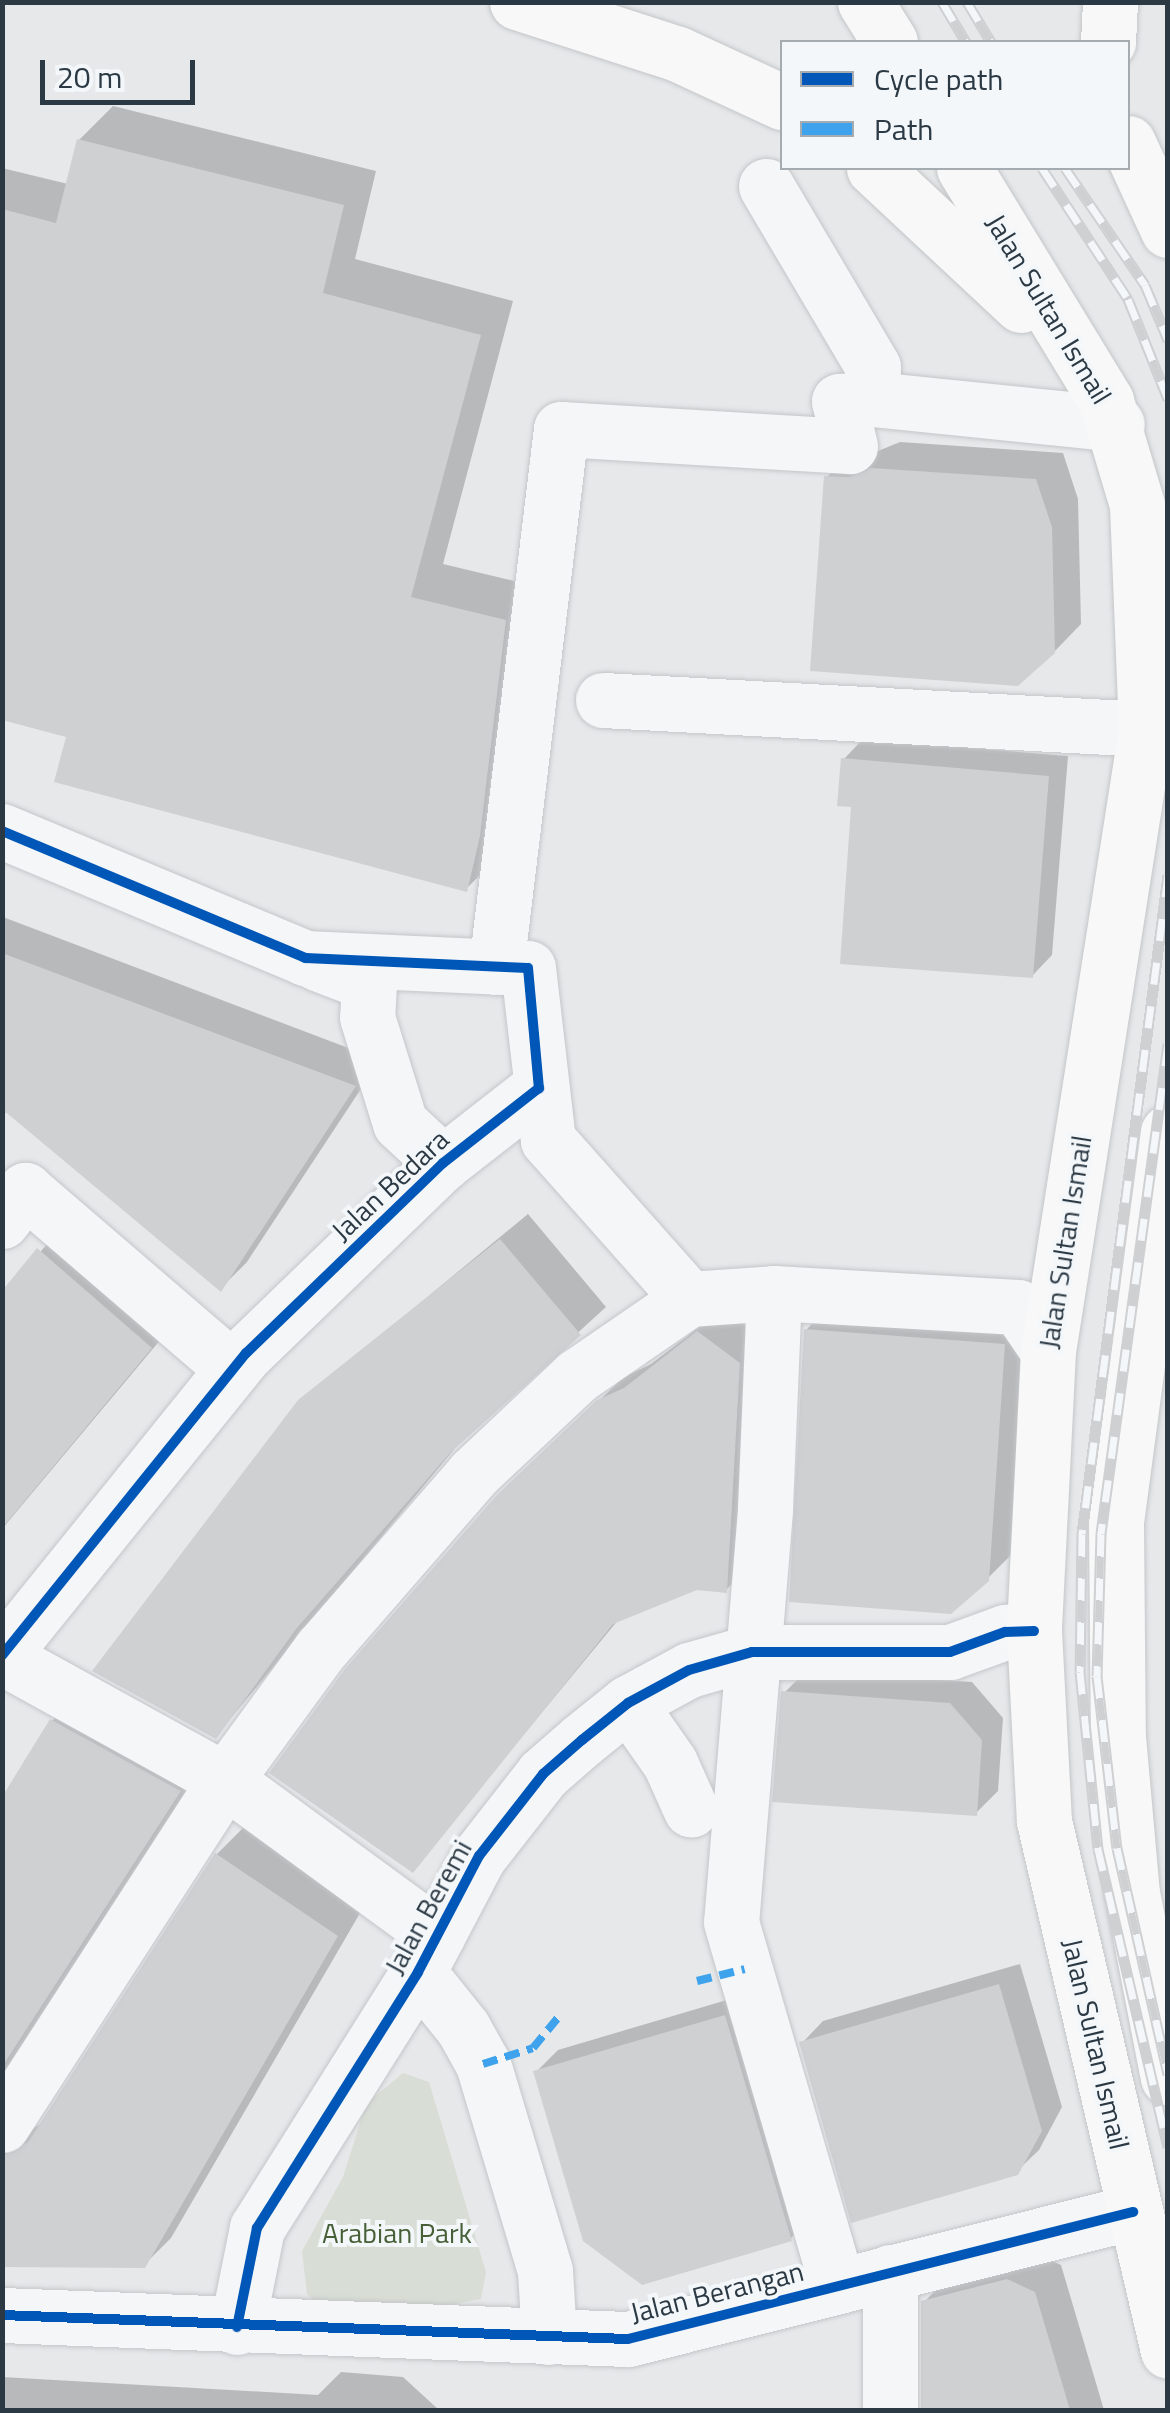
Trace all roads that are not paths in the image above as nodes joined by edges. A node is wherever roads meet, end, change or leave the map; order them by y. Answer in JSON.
{"nodes":[{"id":1,"x":517,"y":2,"type":"edge"},
{"id":2,"x":865,"y":2,"type":"edge"},
{"id":3,"x":1110,"y":2,"type":"edge"},
{"id":4,"x":889,"y":40,"type":"edge"},
{"id":5,"x":1108,"y":40,"type":"edge"},
{"id":6,"x":780,"y":101,"type":"edge"},
{"id":7,"x":1130,"y":147,"type":"edge"},
{"id":8,"x":876,"y":170,"type":"edge"},
{"id":9,"x":965,"y":170,"type":"edge"},
{"id":10,"x":766,"y":186,"type":"dead end"},
{"id":11,"x":1168,"y":230,"type":"edge"},
{"id":12,"x":872,"y":399,"type":"junction"},
{"id":13,"x":1112,"y":413,"type":"junction"},
{"id":14,"x":602,"y":700,"type":"dead end"},
{"id":15,"x":1146,"y":728,"type":"junction"},
{"id":16,"x":2,"y":831,"type":"edge"},
{"id":17,"x":304,"y":958,"type":"junction"},
{"id":18,"x":496,"y":967,"type":"junction"},
{"id":19,"x":539,"y":1088,"type":"junction"},
{"id":20,"x":1168,"y":1132,"type":"edge"},
{"id":21,"x":443,"y":1163,"type":"junction"},
{"id":22,"x":2,"y":1221,"type":"edge"},
{"id":23,"x":774,"y":1292,"type":"junction"},
{"id":24,"x":688,"y":1300,"type":"junction"},
{"id":25,"x":1047,"y":1362,"type":"junction"},
{"id":26,"x":233,"y":1369,"type":"junction"},
{"id":27,"x":1150,"y":1378,"type":"edge"},
{"id":28,"x":1035,"y":1621,"type":"junction"},
{"id":29,"x":752,"y":1652,"type":"junction"},
{"id":30,"x":2,"y":1656,"type":"edge"},
{"id":31,"x":628,"y":1703,"type":"junction"},
{"id":32,"x":225,"y":1780,"type":"junction"},
{"id":33,"x":691,"y":1810,"type":"dead end"},
{"id":34,"x":427,"y":1954,"type":"junction"},
{"id":35,"x":1167,"y":2072,"type":"edge"},
{"id":36,"x":2,"y":2125,"type":"edge"},
{"id":37,"x":1132,"y":2212,"type":"junction"},
{"id":38,"x":890,"y":2272,"type":"junction"},
{"id":39,"x":837,"y":2285,"type":"junction"},
{"id":40,"x":2,"y":2315,"type":"edge"},
{"id":41,"x":237,"y":2327,"type":"junction"},
{"id":42,"x":549,"y":2337,"type":"junction"},
{"id":43,"x":1168,"y":2351,"type":"edge"},
{"id":44,"x":890,"y":2410,"type":"edge"}],
"edges":[{"from":1,"to":6,"type":"main road"},
{"from":2,"to":4,"type":"main road"},
{"from":3,"to":5,"type":"main road"},
{"from":7,"to":11,"type":"main road"},
{"from":8,"to":13,"type":"main road"},
{"from":9,"to":13,"type":"main road","name":"Jalan Sultan Ismail"},
{"from":10,"to":12,"type":"street"},
{"from":12,"to":13,"type":"street"},
{"from":12,"to":18,"type":"street"},
{"from":13,"to":15,"type":"main road","name":"Jalan Sultan Ismail"},
{"from":14,"to":15,"type":"street"},
{"from":15,"to":25,"type":"main road","name":"Jalan Sultan Ismail"},
{"from":16,"to":17,"type":"street"},
{"from":17,"to":18,"type":"street"},
{"from":17,"to":21,"type":"street"},
{"from":18,"to":19,"type":"street"},
{"from":19,"to":21,"type":"street","name":"Jalan Bedara"},
{"from":19,"to":24,"type":"street"},
{"from":20,"to":27,"type":"main road"},
{"from":21,"to":26,"type":"street","name":"Jalan Bedara"},
{"from":22,"to":26,"type":"street"},
{"from":23,"to":24,"type":"street"},
{"from":23,"to":25,"type":"street"},
{"from":23,"to":29,"type":"street"},
{"from":24,"to":32,"type":"street"},
{"from":25,"to":28,"type":"main road","name":"Jalan Sultan Ismail"},
{"from":26,"to":30,"type":"street","name":"Jalan Bedara"},
{"from":27,"to":35,"type":"main road"},
{"from":28,"to":29,"type":"street","name":"Jalan Beremi"},
{"from":28,"to":37,"type":"main road","name":"Jalan Sultan Ismail"},
{"from":29,"to":31,"type":"street","name":"Jalan Beremi"},
{"from":29,"to":39,"type":"street"},
{"from":30,"to":32,"type":"street"},
{"from":31,"to":33,"type":"street"},
{"from":31,"to":34,"type":"street","name":"Jalan Beremi"},
{"from":32,"to":34,"type":"street"},
{"from":32,"to":36,"type":"street"},
{"from":34,"to":41,"type":"street","name":"Jalan Beremi"},
{"from":34,"to":42,"type":"street","name":"Jalan Beremi"},
{"from":37,"to":38,"type":"street","name":"Jalan Berangan"},
{"from":37,"to":43,"type":"main road","name":"Jalan Sultan Ismail"},
{"from":38,"to":39,"type":"street","name":"Jalan Berangan"},
{"from":38,"to":44,"type":"street"},
{"from":39,"to":42,"type":"street","name":"Jalan Berangan"},
{"from":40,"to":41,"type":"street","name":"Jalan Berangan"},
{"from":41,"to":42,"type":"street","name":"Jalan Berangan"}]}
